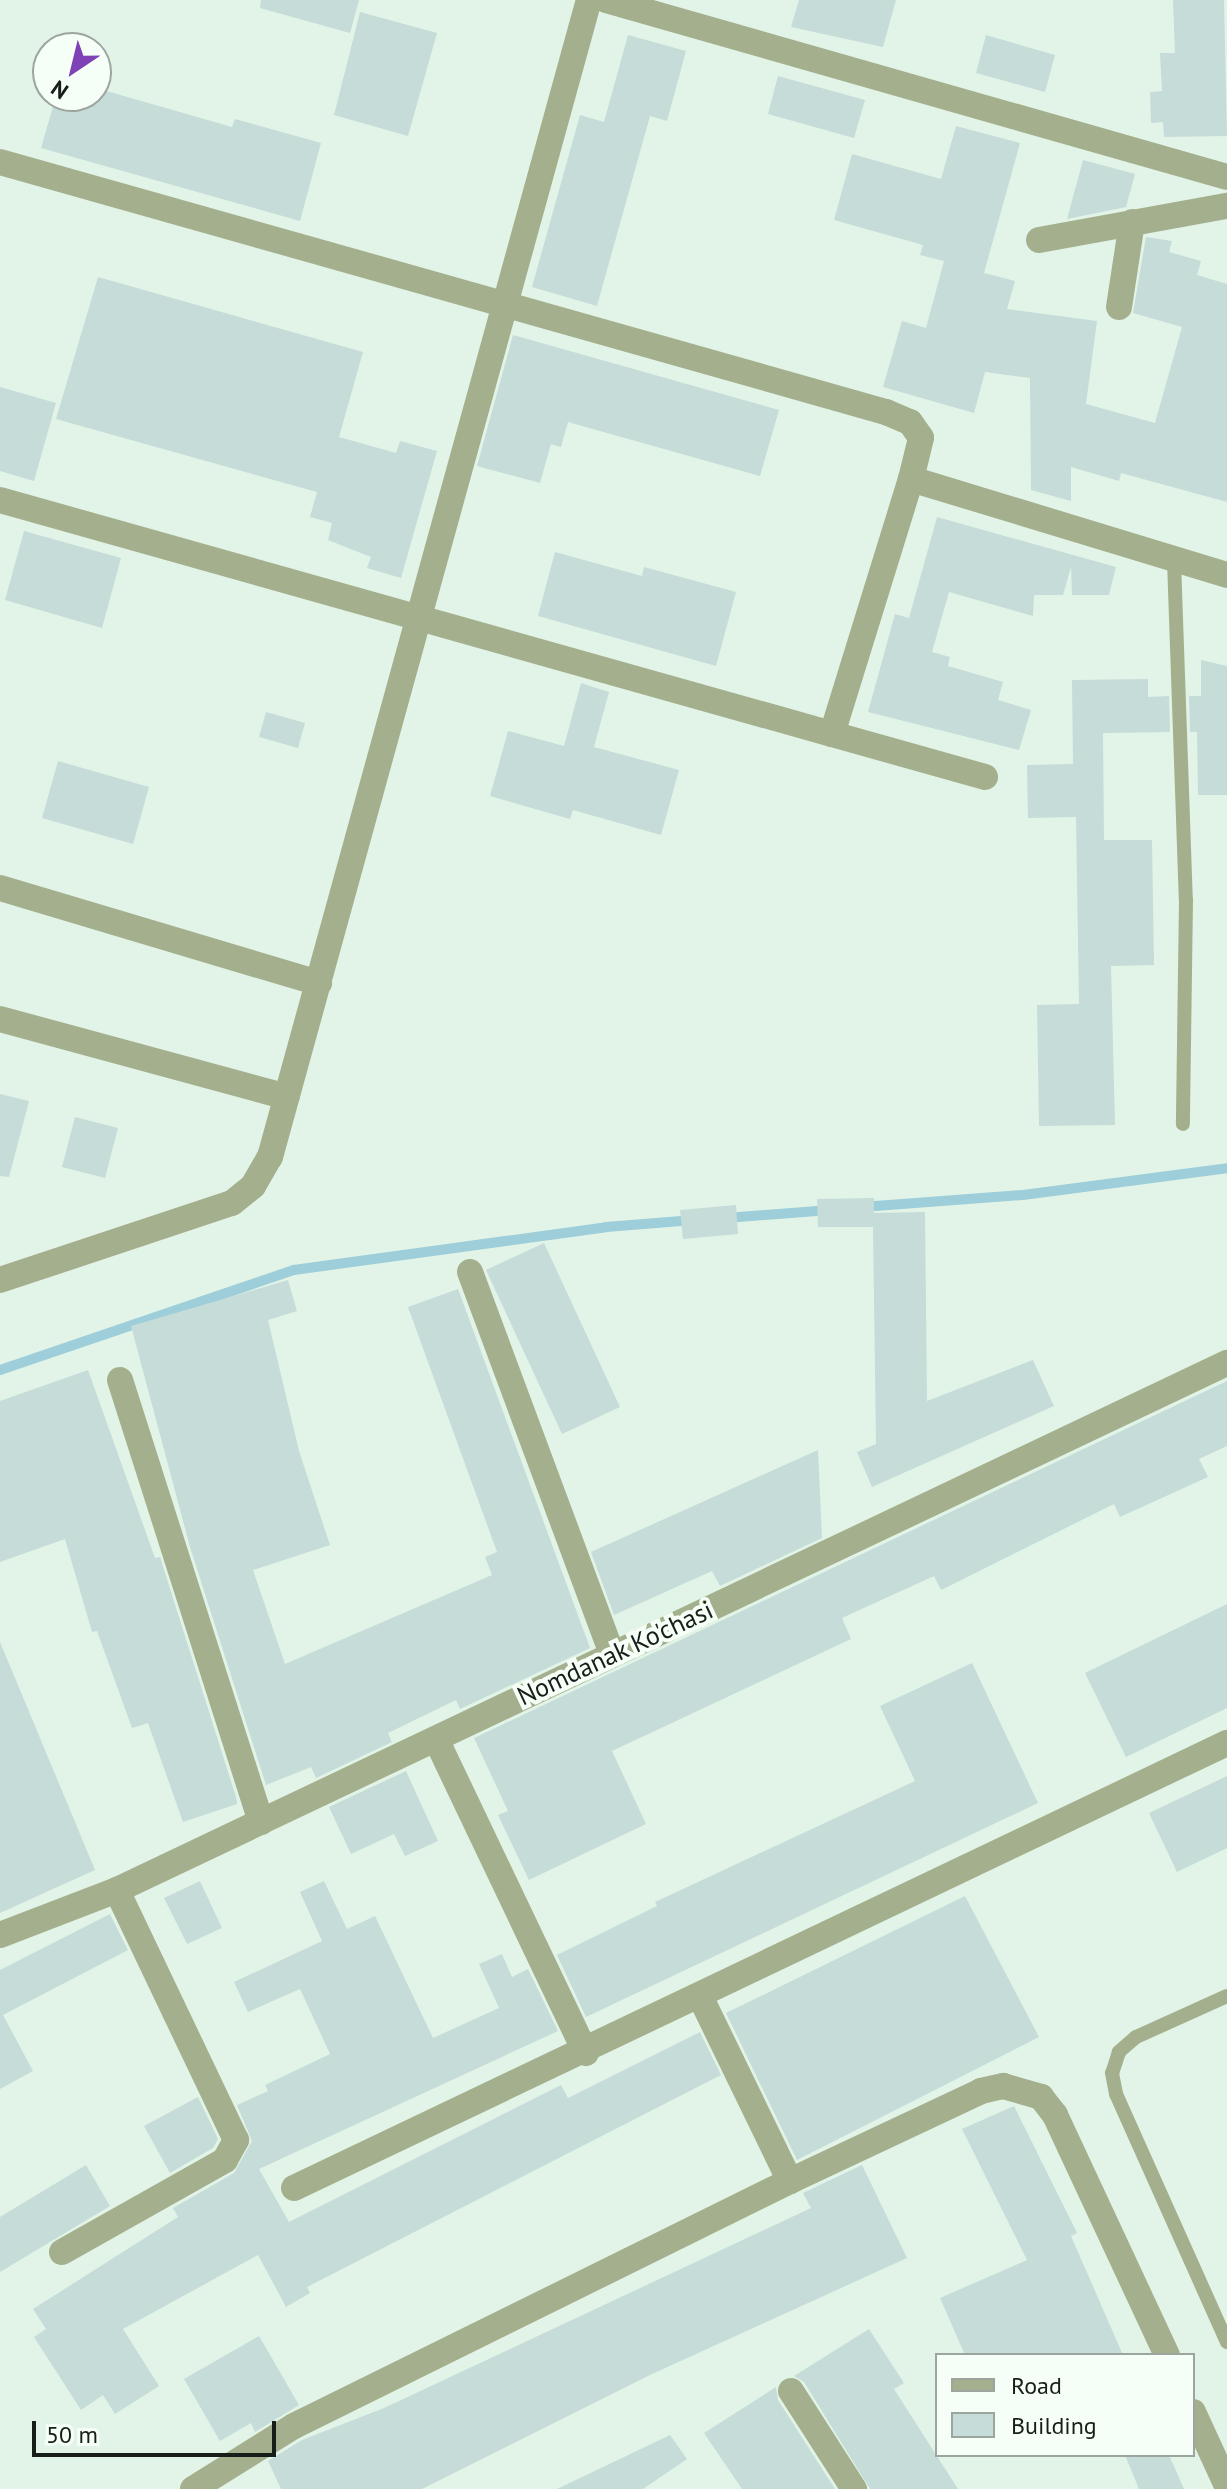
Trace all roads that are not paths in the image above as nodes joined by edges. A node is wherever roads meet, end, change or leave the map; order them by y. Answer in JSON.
{"nodes":[{"id":1,"x":589,"y":0,"type":"edge"},
{"id":2,"x":606,"y":0,"type":"edge"},
{"id":3,"x":0,"y":162,"type":"edge"},
{"id":4,"x":1227,"y":177,"type":"edge"},
{"id":5,"x":1227,"y":206,"type":"edge"},
{"id":6,"x":1132,"y":222,"type":"junction"},
{"id":7,"x":1039,"y":240,"type":"dead end"},
{"id":8,"x":506,"y":305,"type":"junction"},
{"id":9,"x":1119,"y":307,"type":"dead end"},
{"id":10,"x":911,"y":479,"type":"junction"},
{"id":11,"x":0,"y":500,"type":"edge"},
{"id":12,"x":1174,"y":561,"type":"junction"},
{"id":13,"x":1227,"y":575,"type":"edge"},
{"id":14,"x":421,"y":619,"type":"junction"},
{"id":15,"x":832,"y":734,"type":"junction"},
{"id":16,"x":985,"y":777,"type":"dead end"},
{"id":17,"x":0,"y":888,"type":"edge"},
{"id":18,"x":319,"y":983,"type":"junction"},
{"id":19,"x":0,"y":1019,"type":"edge"},
{"id":20,"x":287,"y":1097,"type":"junction"},
{"id":21,"x":1183,"y":1124,"type":"dead end"},
{"id":22,"x":470,"y":1272,"type":"dead end"},
{"id":23,"x":0,"y":1280,"type":"edge"},
{"id":24,"x":1227,"y":1363,"type":"edge"},
{"id":25,"x":120,"y":1380,"type":"dead end"},
{"id":26,"x":612,"y":1654,"type":"junction"},
{"id":27,"x":436,"y":1739,"type":"junction"},
{"id":28,"x":1227,"y":1743,"type":"edge"},
{"id":29,"x":261,"y":1822,"type":"junction"},
{"id":30,"x":117,"y":1890,"type":"junction"},
{"id":31,"x":0,"y":1935,"type":"edge"},
{"id":32,"x":700,"y":1996,"type":"junction"},
{"id":33,"x":1227,"y":1996,"type":"edge"},
{"id":34,"x":586,"y":2053,"type":"junction"},
{"id":35,"x":790,"y":2181,"type":"junction"},
{"id":36,"x":294,"y":2188,"type":"dead end"},
{"id":37,"x":62,"y":2252,"type":"dead end"},
{"id":38,"x":1227,"y":2342,"type":"edge"},
{"id":39,"x":1166,"y":2353,"type":"edge"},
{"id":40,"x":791,"y":2391,"type":"dead end"},
{"id":41,"x":1195,"y":2416,"type":"edge"},
{"id":42,"x":1227,"y":2486,"type":"edge"},
{"id":43,"x":193,"y":2489,"type":"edge"},
{"id":44,"x":854,"y":2489,"type":"edge"}],
"edges":[{"from":1,"to":8,"type":"street"},
{"from":2,"to":4,"type":"street"},
{"from":3,"to":8,"type":"street"},
{"from":5,"to":6,"type":"street"},
{"from":6,"to":7,"type":"street"},
{"from":6,"to":9,"type":"street"},
{"from":8,"to":10,"type":"street"},
{"from":8,"to":14,"type":"street"},
{"from":10,"to":12,"type":"street"},
{"from":10,"to":15,"type":"street"},
{"from":11,"to":14,"type":"street"},
{"from":12,"to":13,"type":"street"},
{"from":12,"to":21,"type":"lane"},
{"from":14,"to":15,"type":"street"},
{"from":14,"to":18,"type":"street"},
{"from":15,"to":16,"type":"street"},
{"from":17,"to":18,"type":"street"},
{"from":18,"to":20,"type":"street"},
{"from":19,"to":20,"type":"street"},
{"from":20,"to":23,"type":"street"},
{"from":22,"to":26,"type":"street"},
{"from":24,"to":26,"type":"street","name":"Nomdanak Ko'chasi"},
{"from":25,"to":29,"type":"street"},
{"from":26,"to":27,"type":"street","name":"Nomdanak Ko'chasi"},
{"from":27,"to":29,"type":"street","name":"Nomdanak Ko'chasi"},
{"from":27,"to":34,"type":"street"},
{"from":28,"to":32,"type":"street"},
{"from":29,"to":30,"type":"street","name":"Nomdanak Ko'chasi"},
{"from":30,"to":31,"type":"street","name":"Nomdanak Ko'chasi"},
{"from":30,"to":37,"type":"street"},
{"from":32,"to":34,"type":"street"},
{"from":32,"to":35,"type":"street"},
{"from":33,"to":38,"type":"lane"},
{"from":34,"to":36,"type":"street"},
{"from":35,"to":39,"type":"street"},
{"from":35,"to":43,"type":"street"},
{"from":40,"to":44,"type":"street"},
{"from":41,"to":42,"type":"street"}]}
